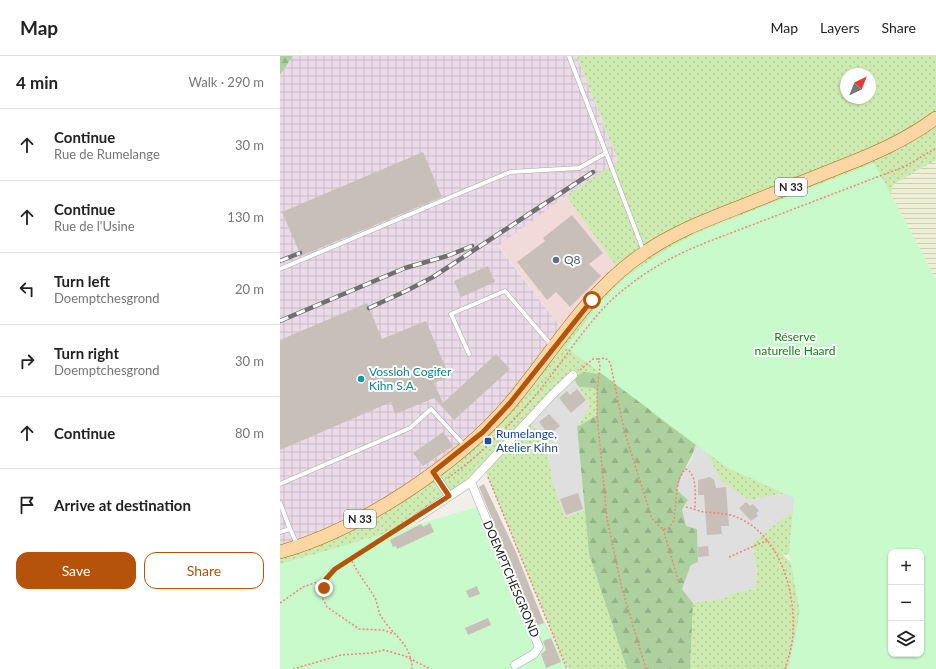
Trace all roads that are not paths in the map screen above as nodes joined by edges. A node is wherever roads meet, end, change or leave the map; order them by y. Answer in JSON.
{"nodes":[{"id":1,"x":569,"y":56,"type":"edge"},
{"id":2,"x":936,"y":118,"type":"edge"},
{"id":3,"x":606,"y":153,"type":"junction"},
{"id":4,"x":644,"y":253,"type":"junction"},
{"id":5,"x":280,"y":269,"type":"edge"},
{"id":6,"x":553,"y":348,"type":"junction"},
{"id":7,"x":469,"y":354,"type":"dead end"},
{"id":8,"x":573,"y":375,"type":"road end"},
{"id":9,"x":466,"y":446,"type":"junction"},
{"id":10,"x":433,"y":472,"type":"junction"},
{"id":11,"x":470,"y":482,"type":"junction"},
{"id":12,"x":280,"y":484,"type":"edge"},
{"id":13,"x":449,"y":496,"type":"junction"},
{"id":14,"x":280,"y":503,"type":"edge"},
{"id":15,"x":417,"y":518,"type":"road end"},
{"id":16,"x":290,"y":529,"type":"junction"},
{"id":17,"x":280,"y":532,"type":"edge"},
{"id":18,"x":298,"y":547,"type":"junction"},
{"id":19,"x":280,"y":552,"type":"edge"},
{"id":20,"x":515,"y":665,"type":"dead end"}],
"edges":[{"from":1,"to":3,"type":"lane"},
{"from":2,"to":4,"type":"main road","number":"N 33"},
{"from":3,"to":4,"type":"lane"},
{"from":3,"to":5,"type":"lane"},
{"from":4,"to":6,"type":"main road","number":"N 33"},
{"from":6,"to":7,"type":"lane"},
{"from":6,"to":9,"type":"main road","number":"N 33"},
{"from":8,"to":11,"type":"street"},
{"from":9,"to":10,"type":"main road","number":"N 33"},
{"from":9,"to":12,"type":"lane"},
{"from":10,"to":13,"type":"street"},
{"from":10,"to":18,"type":"main road","number":"N 33"},
{"from":11,"to":13,"type":"street"},
{"from":11,"to":20,"type":"street","name":"DOEMPTCHESGROND"},
{"from":13,"to":15,"type":"street"},
{"from":14,"to":16,"type":"lane"},
{"from":16,"to":17,"type":"lane"},
{"from":16,"to":18,"type":"lane"},
{"from":18,"to":19,"type":"main road","number":"N 33"}]}
